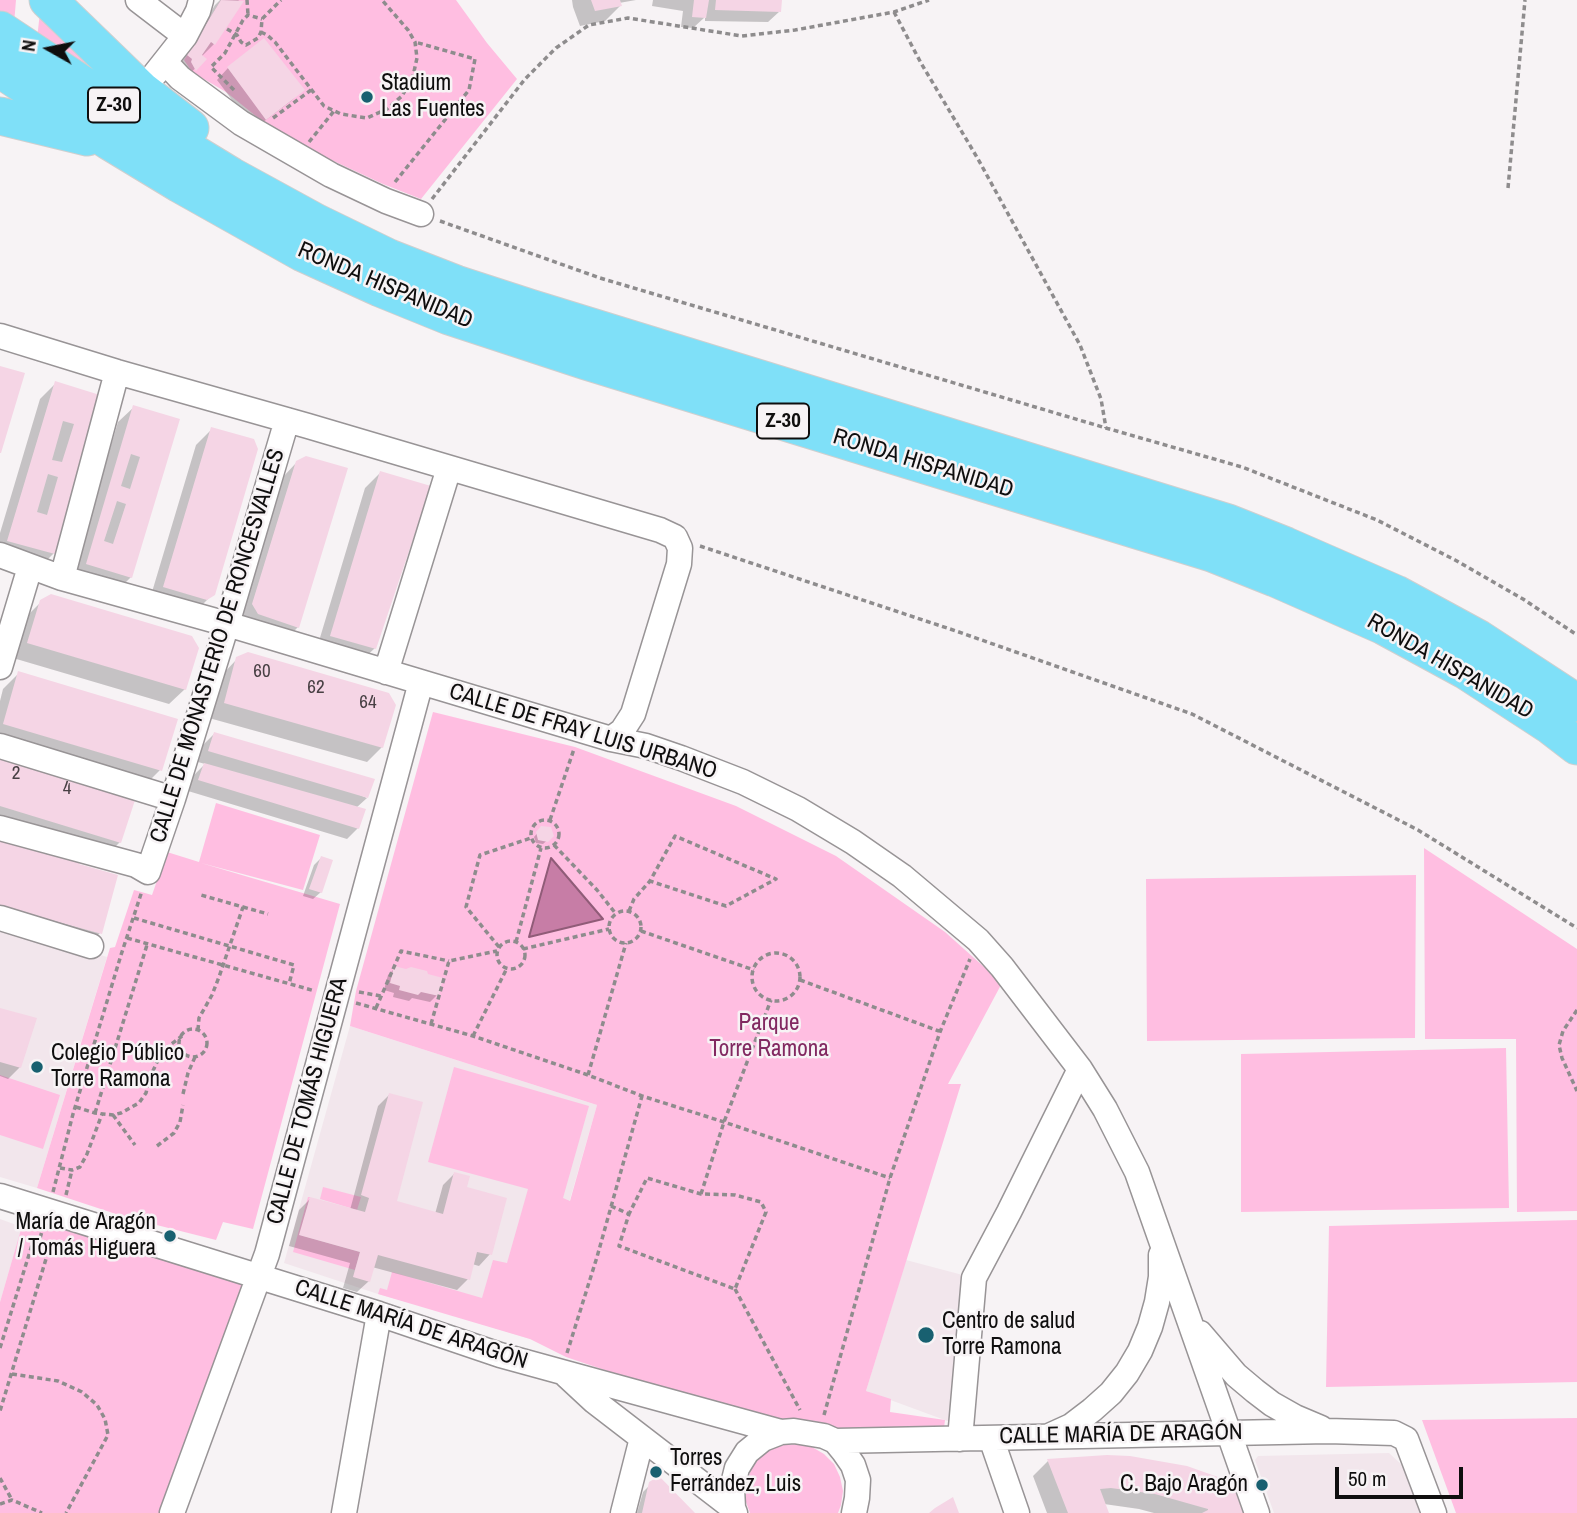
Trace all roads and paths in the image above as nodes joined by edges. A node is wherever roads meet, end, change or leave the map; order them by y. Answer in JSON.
{"nodes":[{"id":1,"x":48,"y":0,"type":"edge"},
{"id":2,"x":201,"y":0,"type":"edge"},
{"id":3,"x":247,"y":0,"type":"edge"},
{"id":4,"x":281,"y":0,"type":"edge"},
{"id":5,"x":382,"y":0,"type":"edge"},
{"id":6,"x":929,"y":0,"type":"edge"},
{"id":7,"x":1525,"y":0,"type":"edge"},
{"id":8,"x":148,"y":3,"type":"edge"},
{"id":9,"x":894,"y":12,"type":"junction"},
{"id":10,"x":248,"y":15,"type":"junction"},
{"id":11,"x":262,"y":19,"type":"junction"},
{"id":12,"x":227,"y":29,"type":"dead end"},
{"id":13,"x":0,"y":30,"type":"edge"},
{"id":14,"x":261,"y":32,"type":"junction"},
{"id":15,"x":237,"y":35,"type":"junction"},
{"id":16,"x":185,"y":36,"type":"junction"},
{"id":17,"x":415,"y":42,"type":"junction"},
{"id":18,"x":165,"y":62,"type":"junction"},
{"id":19,"x":0,"y":69,"type":"edge"},
{"id":20,"x":141,"y":90,"type":"junction"},
{"id":21,"x":311,"y":90,"type":"junction"},
{"id":22,"x":238,"y":95,"type":"dead end"},
{"id":23,"x":334,"y":111,"type":"junction"},
{"id":24,"x":0,"y":116,"type":"edge"},
{"id":25,"x":269,"y":122,"type":"dead end"},
{"id":26,"x":109,"y":141,"type":"junction"},
{"id":27,"x":306,"y":145,"type":"dead end"},
{"id":28,"x":231,"y":176,"type":"junction"},
{"id":29,"x":393,"y":183,"type":"dead end"},
{"id":30,"x":1508,"y":188,"type":"dead end"},
{"id":31,"x":421,"y":214,"type":"junction"},
{"id":32,"x":0,"y":336,"type":"edge"},
{"id":33,"x":115,"y":382,"type":"junction"},
{"id":34,"x":287,"y":420,"type":"junction"},
{"id":35,"x":1106,"y":428,"type":"junction"},
{"id":36,"x":446,"y":476,"type":"junction"},
{"id":37,"x":675,"y":537,"type":"junction"},
{"id":38,"x":0,"y":555,"type":"edge"},
{"id":39,"x":30,"y":567,"type":"junction"},
{"id":40,"x":64,"y":570,"type":"junction"},
{"id":41,"x":227,"y":624,"type":"junction"},
{"id":42,"x":1577,"y":635,"type":"edge"},
{"id":43,"x":2,"y":657,"type":"edge"},
{"id":44,"x":389,"y":665,"type":"junction"},
{"id":45,"x":421,"y":682,"type":"junction"},
{"id":46,"x":1577,"y":703,"type":"edge"},
{"id":47,"x":633,"y":714,"type":"junction"},
{"id":48,"x":611,"y":739,"type":"junction"},
{"id":49,"x":0,"y":746,"type":"edge"},
{"id":50,"x":646,"y":746,"type":"junction"},
{"id":51,"x":1577,"y":746,"type":"edge"},
{"id":52,"x":575,"y":747,"type":"dead end"},
{"id":53,"x":173,"y":799,"type":"junction"},
{"id":54,"x":550,"y":820,"type":"junction"},
{"id":55,"x":0,"y":828,"type":"edge"},
{"id":56,"x":531,"y":838,"type":"junction"},
{"id":57,"x":554,"y":845,"type":"junction"},
{"id":58,"x":541,"y":848,"type":"junction"},
{"id":59,"x":148,"y":872,"type":"junction"},
{"id":60,"x":650,"y":881,"type":"junction"},
{"id":61,"x":201,"y":895,"type":"dead end"},
{"id":62,"x":243,"y":907,"type":"junction"},
{"id":63,"x":629,"y":911,"type":"junction"},
{"id":64,"x":268,"y":914,"type":"dead end"},
{"id":65,"x":616,"y":914,"type":"junction"},
{"id":66,"x":0,"y":918,"type":"edge"},
{"id":67,"x":134,"y":918,"type":"junction"},
{"id":68,"x":1577,"y":928,"type":"edge"},
{"id":69,"x":610,"y":929,"type":"junction"},
{"id":70,"x":641,"y":931,"type":"junction"},
{"id":71,"x":127,"y":938,"type":"junction"},
{"id":72,"x":516,"y":942,"type":"junction"},
{"id":73,"x":626,"y":943,"type":"junction"},
{"id":74,"x":148,"y":944,"type":"junction"},
{"id":75,"x":92,"y":946,"type":"dead end"},
{"id":76,"x":230,"y":946,"type":"junction"},
{"id":77,"x":523,"y":948,"type":"junction"},
{"id":78,"x":498,"y":949,"type":"junction"},
{"id":79,"x":973,"y":950,"type":"dead end"},
{"id":80,"x":449,"y":961,"type":"junction"},
{"id":81,"x":223,"y":966,"type":"junction"},
{"id":82,"x":507,"y":968,"type":"junction"},
{"id":83,"x":754,"y":970,"type":"junction"},
{"id":84,"x":800,"y":980,"type":"junction"},
{"id":85,"x":289,"y":984,"type":"junction"},
{"id":86,"x":315,"y":991,"type":"dead end"},
{"id":87,"x":355,"y":991,"type":"dead end"},
{"id":88,"x":381,"y":996,"type":"junction"},
{"id":89,"x":771,"y":1000,"type":"junction"},
{"id":90,"x":356,"y":1003,"type":"dead end"},
{"id":91,"x":376,"y":1008,"type":"junction"},
{"id":92,"x":1577,"y":1010,"type":"edge"},
{"id":93,"x":432,"y":1024,"type":"junction"},
{"id":94,"x":198,"y":1030,"type":"junction"},
{"id":95,"x":940,"y":1032,"type":"junction"},
{"id":96,"x":182,"y":1036,"type":"junction"},
{"id":97,"x":473,"y":1036,"type":"junction"},
{"id":98,"x":195,"y":1057,"type":"junction"},
{"id":99,"x":1080,"y":1069,"type":"junction"},
{"id":100,"x":588,"y":1075,"type":"junction"},
{"id":101,"x":1577,"y":1091,"type":"edge"},
{"id":102,"x":183,"y":1094,"type":"dead end"},
{"id":103,"x":642,"y":1096,"type":"junction"},
{"id":104,"x":183,"y":1105,"type":"dead end"},
{"id":105,"x":75,"y":1106,"type":"junction"},
{"id":106,"x":95,"y":1113,"type":"junction"},
{"id":107,"x":102,"y":1114,"type":"junction"},
{"id":108,"x":113,"y":1115,"type":"junction"},
{"id":109,"x":723,"y":1122,"type":"junction"},
{"id":110,"x":135,"y":1144,"type":"dead end"},
{"id":111,"x":157,"y":1146,"type":"dead end"},
{"id":112,"x":59,"y":1169,"type":"junction"},
{"id":113,"x":72,"y":1170,"type":"junction"},
{"id":114,"x":890,"y":1178,"type":"junction"},
{"id":115,"x":53,"y":1193,"type":"dead end"},
{"id":116,"x":701,"y":1194,"type":"junction"},
{"id":117,"x":0,"y":1196,"type":"edge"},
{"id":118,"x":65,"y":1199,"type":"dead end"},
{"id":119,"x":611,"y":1206,"type":"junction"},
{"id":120,"x":629,"y":1214,"type":"junction"},
{"id":121,"x":1157,"y":1227,"type":"junction"},
{"id":122,"x":42,"y":1231,"type":"dead end"},
{"id":123,"x":37,"y":1247,"type":"junction"},
{"id":124,"x":260,"y":1277,"type":"junction"},
{"id":125,"x":735,"y":1289,"type":"junction"},
{"id":126,"x":379,"y":1314,"type":"junction"},
{"id":127,"x":1188,"y":1318,"type":"junction"},
{"id":128,"x":0,"y":1349,"type":"edge"},
{"id":129,"x":564,"y":1365,"type":"junction"},
{"id":130,"x":12,"y":1374,"type":"junction"},
{"id":131,"x":0,"y":1411,"type":"edge"},
{"id":132,"x":801,"y":1413,"type":"dead end"},
{"id":133,"x":829,"y":1431,"type":"junction"},
{"id":134,"x":1328,"y":1431,"type":"junction"},
{"id":135,"x":781,"y":1432,"type":"junction"},
{"id":136,"x":1228,"y":1432,"type":"junction"},
{"id":137,"x":1047,"y":1437,"type":"junction"},
{"id":138,"x":642,"y":1438,"type":"junction"},
{"id":139,"x":991,"y":1438,"type":"junction"},
{"id":140,"x":960,"y":1439,"type":"junction"},
{"id":141,"x":0,"y":1478,"type":"edge"},
{"id":142,"x":12,"y":1500,"type":"junction"},
{"id":143,"x":0,"y":1504,"type":"edge"},
{"id":144,"x":734,"y":1510,"type":"edge"},
{"id":145,"x":43,"y":1513,"type":"edge"},
{"id":146,"x":65,"y":1513,"type":"edge"},
{"id":147,"x":172,"y":1513,"type":"edge"},
{"id":148,"x":344,"y":1513,"type":"edge"},
{"id":149,"x":623,"y":1513,"type":"edge"},
{"id":150,"x":853,"y":1513,"type":"edge"},
{"id":151,"x":1017,"y":1513,"type":"edge"},
{"id":152,"x":1257,"y":1513,"type":"edge"},
{"id":153,"x":1434,"y":1513,"type":"edge"}],
"edges":[{"from":1,"to":20,"type":"highway"},
{"from":2,"to":16,"type":"street"},
{"from":3,"to":10,"type":"path"},
{"from":4,"to":11,"type":"path"},
{"from":5,"to":17,"type":"path"},
{"from":6,"to":9,"type":"path"},
{"from":7,"to":30,"type":"path"},
{"from":8,"to":16,"type":"street"},
{"from":9,"to":31,"type":"path"},
{"from":9,"to":35,"type":"path"},
{"from":10,"to":11,"type":"path"},
{"from":10,"to":15,"type":"path"},
{"from":11,"to":14,"type":"path"},
{"from":12,"to":15,"type":"path"},
{"from":13,"to":28,"type":"highway","name":"RONDA HISPANIDAD","number":"Z-30"},
{"from":14,"to":15,"type":"path"},
{"from":14,"to":21,"type":"path"},
{"from":15,"to":22,"type":"path"},
{"from":16,"to":18,"type":"street"},
{"from":17,"to":23,"type":"path"},
{"from":17,"to":29,"type":"path"},
{"from":18,"to":20,"type":"street"},
{"from":18,"to":31,"type":"street"},
{"from":19,"to":26,"type":"highway","name":"RONDA HISPANIDAD","number":"Z-30"},
{"from":20,"to":28,"type":"highway"},
{"from":21,"to":23,"type":"path"},
{"from":21,"to":25,"type":"path"},
{"from":23,"to":27,"type":"path"},
{"from":24,"to":26,"type":"highway"},
{"from":26,"to":51,"type":"highway","name":"RONDA HISPANIDAD","number":"Z-30"},
{"from":28,"to":46,"type":"highway","name":"RONDA HISPANIDAD","number":"Z-30"},
{"from":31,"to":35,"type":"path"},
{"from":32,"to":33,"type":"street"},
{"from":33,"to":34,"type":"street"},
{"from":33,"to":40,"type":"street"},
{"from":34,"to":36,"type":"street"},
{"from":34,"to":41,"type":"street","name":"CALLE DE MONASTERIO DE RONCESVALLES"},
{"from":35,"to":42,"type":"path"},
{"from":36,"to":37,"type":"street"},
{"from":36,"to":44,"type":"street"},
{"from":37,"to":47,"type":"street"},
{"from":37,"to":68,"type":"path"},
{"from":38,"to":39,"type":"street","name":"CALLE DE FRAY LUIS URBANO"},
{"from":39,"to":40,"type":"street","name":"CALLE DE FRAY LUIS URBANO"},
{"from":39,"to":43,"type":"street"},
{"from":40,"to":41,"type":"street","name":"CALLE DE FRAY LUIS URBANO"},
{"from":41,"to":44,"type":"street","name":"CALLE DE FRAY LUIS URBANO"},
{"from":41,"to":53,"type":"street","name":"CALLE DE MONASTERIO DE RONCESVALLES"},
{"from":44,"to":45,"type":"street","name":"CALLE DE FRAY LUIS URBANO"},
{"from":45,"to":48,"type":"street","name":"CALLE DE FRAY LUIS URBANO"},
{"from":45,"to":124,"type":"street","name":"CALLE DE TOMÁS HIGUERA"},
{"from":47,"to":48,"type":"street"},
{"from":47,"to":50,"type":"street"},
{"from":48,"to":50,"type":"street","name":"CALLE DE FRAY LUIS URBANO"},
{"from":49,"to":53,"type":"street"},
{"from":50,"to":99,"type":"street","name":"CALLE DE FRAY LUIS URBANO"},
{"from":52,"to":54,"type":"path"},
{"from":53,"to":59,"type":"street","name":"CALLE DE MONASTERIO DE RONCESVALLES"},
{"from":54,"to":56,"type":"path"},
{"from":54,"to":57,"type":"path"},
{"from":55,"to":59,"type":"street"},
{"from":56,"to":58,"type":"path"},
{"from":56,"to":78,"type":"path"},
{"from":57,"to":58,"type":"path"},
{"from":57,"to":65,"type":"path"},
{"from":58,"to":72,"type":"path"},
{"from":59,"to":67,"type":"path"},
{"from":60,"to":60,"type":"path"},
{"from":60,"to":63,"type":"path"},
{"from":61,"to":62,"type":"path"},
{"from":62,"to":64,"type":"path"},
{"from":62,"to":76,"type":"path"},
{"from":63,"to":65,"type":"path"},
{"from":63,"to":70,"type":"path"},
{"from":65,"to":69,"type":"path"},
{"from":66,"to":75,"type":"street"},
{"from":67,"to":71,"type":"path"},
{"from":67,"to":76,"type":"path"},
{"from":69,"to":73,"type":"path"},
{"from":69,"to":77,"type":"path"},
{"from":70,"to":73,"type":"path"},
{"from":70,"to":83,"type":"path"},
{"from":71,"to":74,"type":"path"},
{"from":71,"to":105,"type":"path"},
{"from":72,"to":77,"type":"path"},
{"from":72,"to":78,"type":"path"},
{"from":73,"to":100,"type":"path"},
{"from":74,"to":81,"type":"path"},
{"from":74,"to":106,"type":"path"},
{"from":76,"to":81,"type":"path"},
{"from":76,"to":85,"type":"path"},
{"from":77,"to":82,"type":"path"},
{"from":78,"to":80,"type":"path"},
{"from":78,"to":82,"type":"path"},
{"from":79,"to":95,"type":"path"},
{"from":80,"to":88,"type":"path"},
{"from":80,"to":93,"type":"path"},
{"from":81,"to":85,"type":"path"},
{"from":81,"to":94,"type":"path"},
{"from":82,"to":97,"type":"path"},
{"from":83,"to":84,"type":"path"},
{"from":83,"to":89,"type":"path"},
{"from":84,"to":89,"type":"path"},
{"from":84,"to":95,"type":"path"},
{"from":85,"to":86,"type":"path"},
{"from":87,"to":88,"type":"path"},
{"from":88,"to":91,"type":"path"},
{"from":89,"to":109,"type":"path"},
{"from":90,"to":91,"type":"path"},
{"from":91,"to":93,"type":"path"},
{"from":92,"to":101,"type":"path"},
{"from":93,"to":97,"type":"path"},
{"from":94,"to":96,"type":"path"},
{"from":94,"to":98,"type":"path"},
{"from":95,"to":114,"type":"path"},
{"from":96,"to":98,"type":"path"},
{"from":96,"to":108,"type":"path"},
{"from":97,"to":100,"type":"path"},
{"from":98,"to":102,"type":"path"},
{"from":99,"to":121,"type":"street","name":"CALLE DE FRAY LUIS URBANO"},
{"from":99,"to":140,"type":"street"},
{"from":100,"to":103,"type":"path"},
{"from":103,"to":109,"type":"path"},
{"from":103,"to":119,"type":"path"},
{"from":104,"to":111,"type":"path"},
{"from":105,"to":106,"type":"path"},
{"from":105,"to":112,"type":"path"},
{"from":106,"to":107,"type":"path"},
{"from":107,"to":108,"type":"path"},
{"from":107,"to":113,"type":"path"},
{"from":108,"to":110,"type":"path"},
{"from":109,"to":114,"type":"path"},
{"from":109,"to":116,"type":"path"},
{"from":112,"to":113,"type":"path"},
{"from":112,"to":115,"type":"path"},
{"from":113,"to":118,"type":"path"},
{"from":114,"to":133,"type":"path"},
{"from":116,"to":120,"type":"path"},
{"from":116,"to":125,"type":"path"},
{"from":117,"to":124,"type":"street","name":"CALLE MARÍA DE ARAGÓN"},
{"from":119,"to":120,"type":"path"},
{"from":119,"to":129,"type":"path"},
{"from":120,"to":125,"type":"path"},
{"from":121,"to":127,"type":"street","name":"CALLE DE FRAY LUIS URBANO"},
{"from":121,"to":137,"type":"street","name":"CALLE DE FRAY LUIS URBANO"},
{"from":122,"to":123,"type":"path"},
{"from":123,"to":128,"type":"path"},
{"from":123,"to":130,"type":"path"},
{"from":124,"to":126,"type":"street","name":"CALLE MARÍA DE ARAGÓN"},
{"from":124,"to":147,"type":"street","name":"CALLE DE TOMÁS HIGUERA"},
{"from":125,"to":132,"type":"path"},
{"from":126,"to":129,"type":"street","name":"CALLE MARÍA DE ARAGÓN"},
{"from":126,"to":148,"type":"street"},
{"from":127,"to":134,"type":"street"},
{"from":127,"to":136,"type":"street","name":"CALLE DE FRAY LUIS URBANO"},
{"from":129,"to":135,"type":"street","name":"CALLE MARÍA DE ARAGÓN"},
{"from":129,"to":138,"type":"street","name":"CALLE MARÍA DE ARAGÓN"},
{"from":130,"to":131,"type":"path"},
{"from":130,"to":146,"type":"path"},
{"from":133,"to":135,"type":"street","name":"CALLE MARÍA DE ARAGÓN"},
{"from":133,"to":140,"type":"street","name":"CALLE MARÍA DE ARAGÓN"},
{"from":133,"to":150,"type":"street"},
{"from":134,"to":136,"type":"street","name":"CALLE MARÍA DE ARAGÓN"},
{"from":134,"to":153,"type":"street","name":"CALLE MARÍA DE ARAGÓN"},
{"from":135,"to":144,"type":"street"},
{"from":136,"to":137,"type":"street","name":"CALLE MARÍA DE ARAGÓN"},
{"from":136,"to":152,"type":"street","name":"CALLE DE FRAY LUIS URBANO"},
{"from":137,"to":139,"type":"street","name":"CALLE MARÍA DE ARAGÓN"},
{"from":138,"to":144,"type":"street","name":"CALLE MARÍA DE ARAGÓN"},
{"from":138,"to":149,"type":"street"},
{"from":139,"to":140,"type":"street","name":"CALLE MARÍA DE ARAGÓN"},
{"from":139,"to":151,"type":"street"},
{"from":141,"to":142,"type":"path"},
{"from":142,"to":143,"type":"path"},
{"from":142,"to":145,"type":"path"}]}
